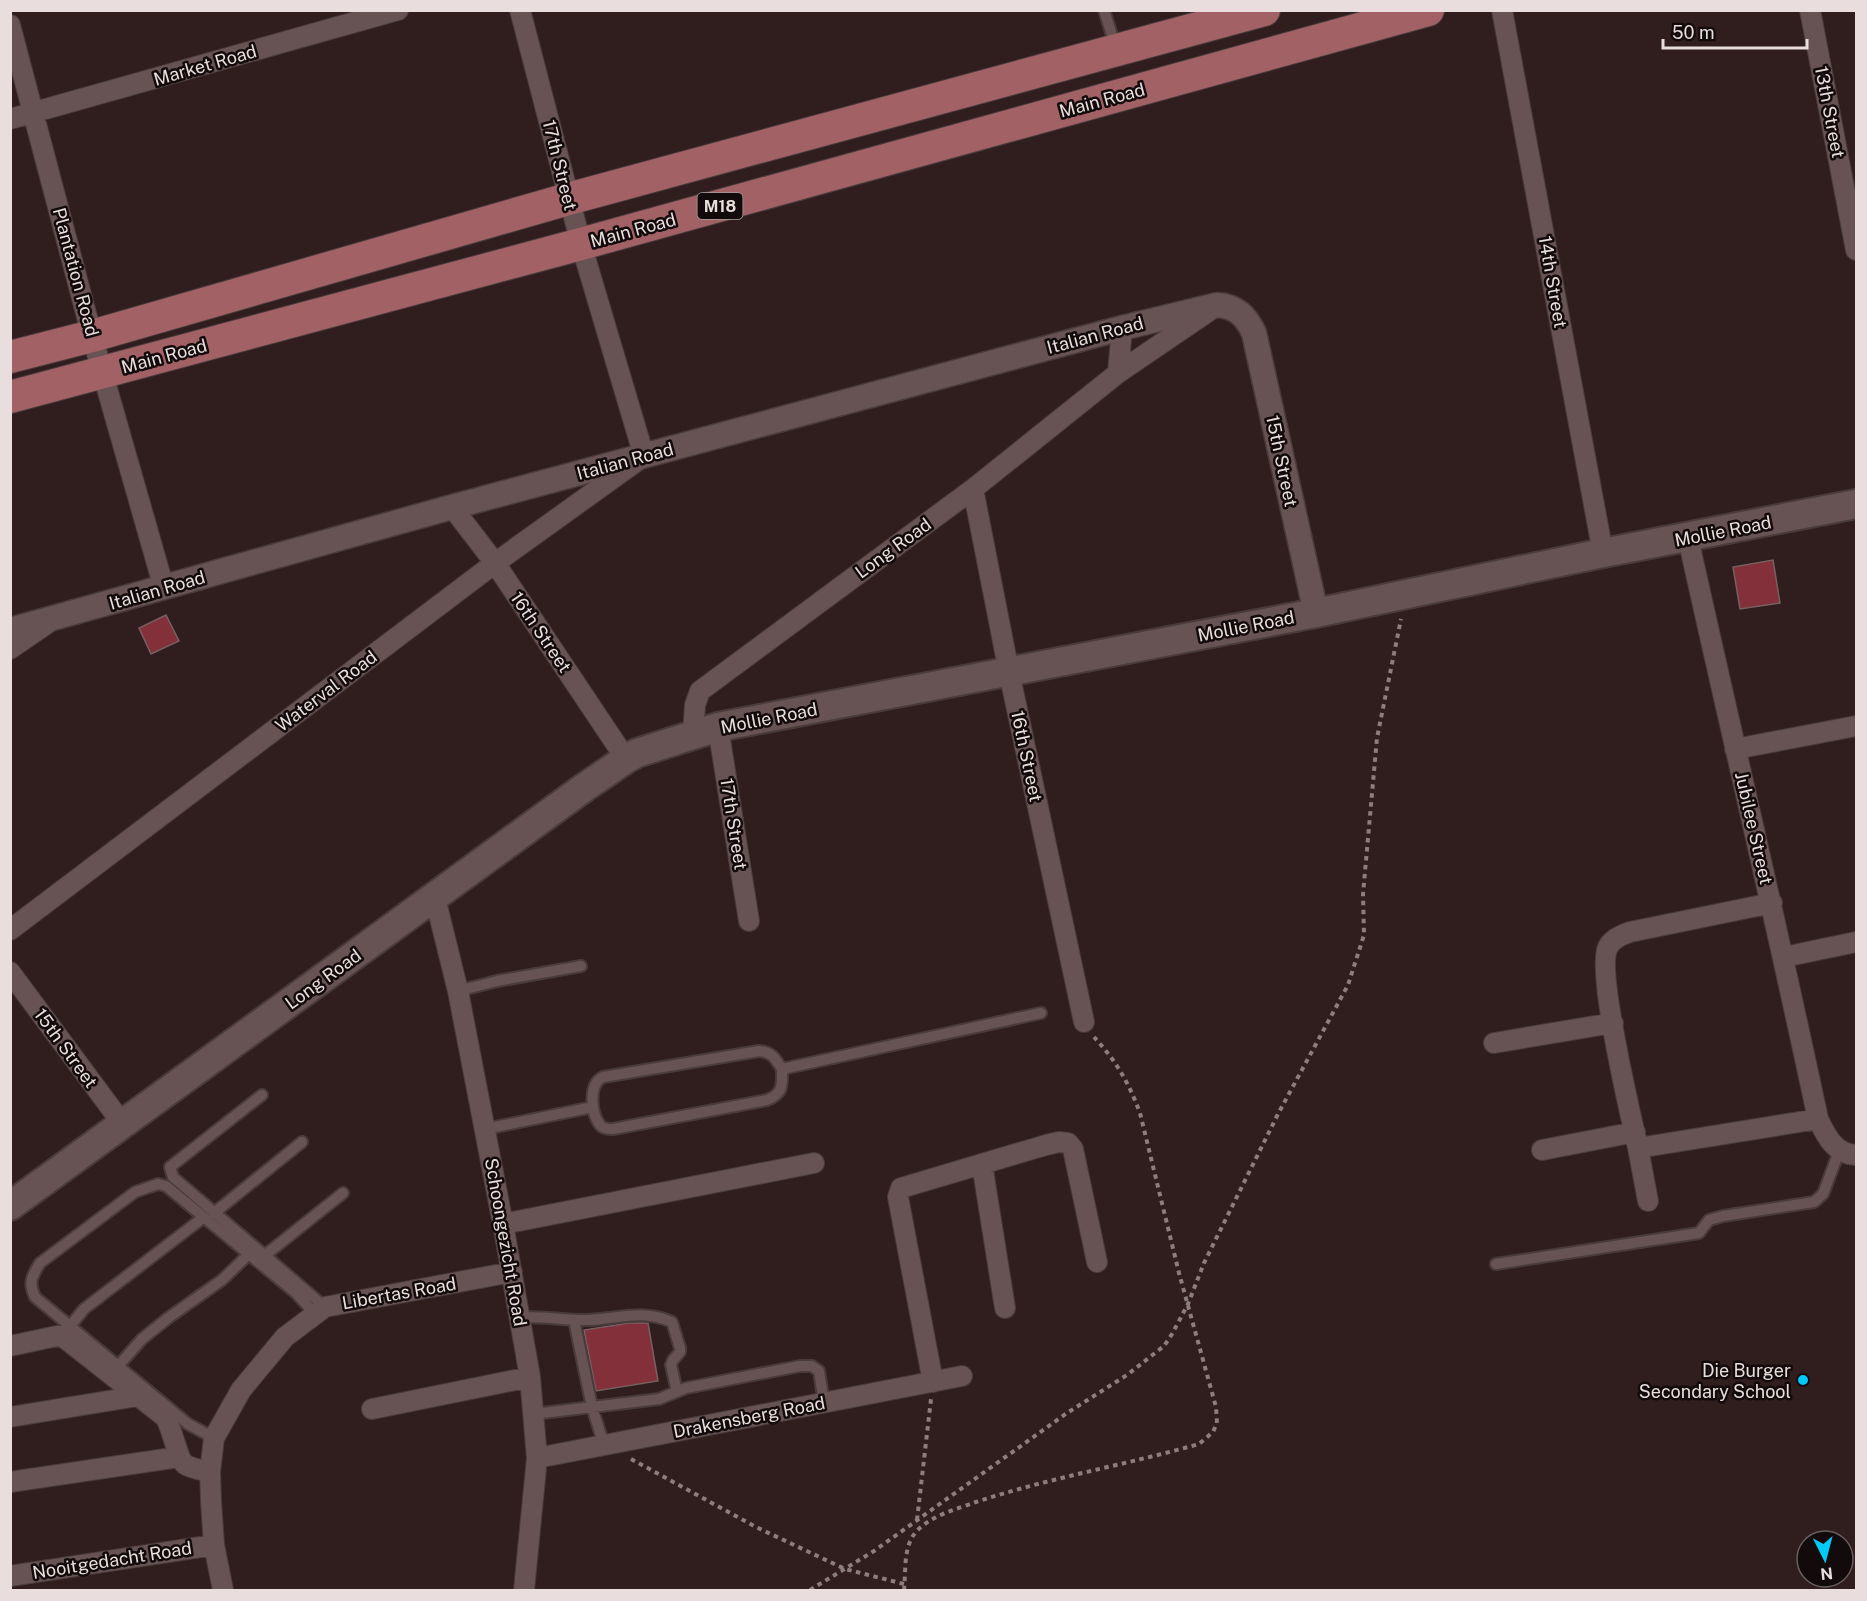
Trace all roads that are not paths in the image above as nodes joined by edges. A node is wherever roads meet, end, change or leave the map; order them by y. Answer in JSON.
{"nodes":[{"id":1,"x":398,"y":10,"type":"edge"},
{"id":2,"x":520,"y":10,"type":"edge"},
{"id":3,"x":1104,"y":10,"type":"edge"},
{"id":4,"x":1264,"y":10,"type":"edge"},
{"id":5,"x":1428,"y":10,"type":"edge"},
{"id":6,"x":1502,"y":10,"type":"edge"},
{"id":7,"x":1810,"y":10,"type":"edge"},
{"id":8,"x":10,"y":25,"type":"edge"},
{"id":9,"x":1117,"y":52,"type":"junction"},
{"id":10,"x":33,"y":113,"type":"junction"},
{"id":11,"x":10,"y":119,"type":"edge"},
{"id":12,"x":568,"y":199,"type":"junction"},
{"id":13,"x":581,"y":244,"type":"junction"},
{"id":14,"x":1857,"y":249,"type":"edge"},
{"id":15,"x":1217,"y":305,"type":"junction"},
{"id":16,"x":1122,"y":327,"type":"junction"},
{"id":17,"x":93,"y":336,"type":"junction"},
{"id":18,"x":10,"y":357,"type":"edge"},
{"id":19,"x":104,"y":372,"type":"junction"},
{"id":20,"x":1118,"y":373,"type":"junction"},
{"id":21,"x":10,"y":397,"type":"edge"},
{"id":22,"x":644,"y":456,"type":"junction"},
{"id":23,"x":973,"y":489,"type":"junction"},
{"id":24,"x":1857,"y":504,"type":"edge"},
{"id":25,"x":452,"y":507,"type":"junction"},
{"id":26,"x":1688,"y":538,"type":"junction"},
{"id":27,"x":1603,"y":553,"type":"junction"},
{"id":28,"x":495,"y":563,"type":"junction"},
{"id":29,"x":164,"y":588,"type":"junction"},
{"id":30,"x":1316,"y":613,"type":"junction"},
{"id":31,"x":54,"y":619,"type":"junction"},
{"id":32,"x":10,"y":630,"type":"edge"},
{"id":33,"x":10,"y":649,"type":"edge"},
{"id":34,"x":1009,"y":672,"type":"junction"},
{"id":35,"x":1857,"y":726,"type":"edge"},
{"id":36,"x":705,"y":731,"type":"junction"},
{"id":37,"x":1735,"y":749,"type":"junction"},
{"id":38,"x":632,"y":756,"type":"junction"},
{"id":39,"x":435,"y":898,"type":"junction"},
{"id":40,"x":1772,"y":903,"type":"junction"},
{"id":41,"x":749,"y":921,"type":"dead end"},
{"id":42,"x":10,"y":930,"type":"edge"},
{"id":43,"x":1857,"y":942,"type":"edge"},
{"id":44,"x":1784,"y":957,"type":"junction"},
{"id":45,"x":581,"y":966,"type":"dead end"},
{"id":46,"x":10,"y":972,"type":"edge"},
{"id":47,"x":458,"y":991,"type":"junction"},
{"id":48,"x":1041,"y":1013,"type":"dead end"},
{"id":49,"x":1084,"y":1022,"type":"road end"},
{"id":50,"x":1613,"y":1023,"type":"junction"},
{"id":51,"x":1494,"y":1043,"type":"dead end"},
{"id":52,"x":782,"y":1069,"type":"junction"},
{"id":53,"x":262,"y":1095,"type":"dead end"},
{"id":54,"x":593,"y":1107,"type":"junction"},
{"id":55,"x":1818,"y":1119,"type":"junction"},
{"id":56,"x":122,"y":1124,"type":"junction"},
{"id":57,"x":485,"y":1129,"type":"junction"},
{"id":58,"x":1637,"y":1140,"type":"junction"},
{"id":59,"x":302,"y":1142,"type":"dead end"},
{"id":60,"x":1542,"y":1150,"type":"dead end"},
{"id":61,"x":1848,"y":1152,"type":"edge"},
{"id":62,"x":814,"y":1163,"type":"dead end"},
{"id":63,"x":982,"y":1164,"type":"junction"},
{"id":64,"x":343,"y":1193,"type":"dead end"},
{"id":65,"x":1648,"y":1202,"type":"dead end"},
{"id":66,"x":10,"y":1206,"type":"edge"},
{"id":67,"x":209,"y":1215,"type":"junction"},
{"id":68,"x":503,"y":1224,"type":"junction"},
{"id":69,"x":249,"y":1254,"type":"junction"},
{"id":70,"x":264,"y":1256,"type":"junction"},
{"id":71,"x":1097,"y":1262,"type":"dead end"},
{"id":72,"x":1496,"y":1264,"type":"dead end"},
{"id":73,"x":512,"y":1272,"type":"junction"},
{"id":74,"x":1005,"y":1308,"type":"dead end"},
{"id":75,"x":320,"y":1311,"type":"junction"},
{"id":76,"x":520,"y":1317,"type":"junction"},
{"id":77,"x":574,"y":1320,"type":"junction"},
{"id":78,"x":71,"y":1325,"type":"junction"},
{"id":79,"x":10,"y":1346,"type":"edge"},
{"id":80,"x":119,"y":1365,"type":"junction"},
{"id":81,"x":962,"y":1376,"type":"dead end"},
{"id":82,"x":530,"y":1377,"type":"junction"},
{"id":83,"x":933,"y":1382,"type":"junction"},
{"id":84,"x":677,"y":1392,"type":"junction"},
{"id":85,"x":138,"y":1396,"type":"junction"},
{"id":86,"x":825,"y":1403,"type":"junction"},
{"id":87,"x":592,"y":1407,"type":"junction"},
{"id":88,"x":372,"y":1408,"type":"dead end"},
{"id":89,"x":534,"y":1414,"type":"junction"},
{"id":90,"x":10,"y":1417,"type":"edge"},
{"id":91,"x":214,"y":1438,"type":"junction"},
{"id":92,"x":604,"y":1445,"type":"junction"},
{"id":93,"x":179,"y":1457,"type":"junction"},
{"id":94,"x":537,"y":1458,"type":"junction"},
{"id":95,"x":210,"y":1472,"type":"junction"},
{"id":96,"x":10,"y":1482,"type":"edge"},
{"id":97,"x":214,"y":1545,"type":"junction"},
{"id":98,"x":10,"y":1576,"type":"edge"},
{"id":99,"x":223,"y":1590,"type":"edge"},
{"id":100,"x":524,"y":1590,"type":"edge"}],
"edges":[{"from":1,"to":10,"type":"street","name":"Market Road"},
{"from":2,"to":12,"type":"street","name":"17th Street"},
{"from":3,"to":9,"type":"lane"},
{"from":4,"to":9,"type":"main road"},
{"from":5,"to":13,"type":"main road","name":"Main Road","number":"M18"},
{"from":6,"to":27,"type":"street","name":"14th Street"},
{"from":7,"to":14,"type":"street","name":"13th Street"},
{"from":8,"to":10,"type":"street","name":"Plantation Road"},
{"from":9,"to":12,"type":"main road"},
{"from":10,"to":11,"type":"street","name":"Market Road"},
{"from":10,"to":17,"type":"street","name":"Plantation Road"},
{"from":12,"to":13,"type":"street","name":"17th Street"},
{"from":12,"to":17,"type":"main road"},
{"from":13,"to":19,"type":"main road","name":"Main Road","number":"M18"},
{"from":13,"to":22,"type":"street","name":"17th Street"},
{"from":15,"to":16,"type":"street","name":"Italian Road"},
{"from":15,"to":20,"type":"street","name":"Long Road"},
{"from":15,"to":30,"type":"street","name":"15th Street"},
{"from":16,"to":20,"type":"street"},
{"from":16,"to":22,"type":"street","name":"Italian Road"},
{"from":17,"to":18,"type":"main road"},
{"from":17,"to":19,"type":"street","name":"Plantation Road"},
{"from":19,"to":21,"type":"main road","name":"Main Road","number":"M18"},
{"from":19,"to":29,"type":"street","name":"Plantation Road"},
{"from":20,"to":23,"type":"street","name":"Long Road"},
{"from":22,"to":25,"type":"street","name":"Italian Road"},
{"from":22,"to":28,"type":"street","name":"Waterval Road"},
{"from":23,"to":34,"type":"street","name":"16th Street"},
{"from":23,"to":36,"type":"street","name":"Long Road"},
{"from":24,"to":26,"type":"main road","name":"Mollie Road"},
{"from":25,"to":28,"type":"street","name":"16th Street"},
{"from":25,"to":29,"type":"street","name":"Italian Road"},
{"from":26,"to":27,"type":"main road","name":"Mollie Road"},
{"from":26,"to":37,"type":"street","name":"Jubilee Street"},
{"from":27,"to":30,"type":"main road","name":"Mollie Road"},
{"from":28,"to":38,"type":"street","name":"16th Street"},
{"from":28,"to":42,"type":"street","name":"Waterval Road"},
{"from":29,"to":31,"type":"street","name":"Italian Road"},
{"from":30,"to":34,"type":"main road","name":"Mollie Road"},
{"from":31,"to":32,"type":"street","name":"Italian Road"},
{"from":31,"to":33,"type":"street"},
{"from":34,"to":36,"type":"main road","name":"Mollie Road"},
{"from":34,"to":49,"type":"street","name":"16th Street"},
{"from":35,"to":37,"type":"street"},
{"from":36,"to":38,"type":"main road","name":"Mollie Road"},
{"from":36,"to":41,"type":"street","name":"17th Street"},
{"from":37,"to":40,"type":"street","name":"Jubilee Street"},
{"from":38,"to":39,"type":"main road","name":"Long Road"},
{"from":39,"to":47,"type":"street","name":"Schoongezicht Road"},
{"from":39,"to":56,"type":"main road","name":"Long Road"},
{"from":40,"to":44,"type":"street","name":"Jubilee Street"},
{"from":40,"to":50,"type":"street"},
{"from":43,"to":44,"type":"street"},
{"from":44,"to":55,"type":"street","name":"Jubilee Street"},
{"from":45,"to":47,"type":"lane"},
{"from":46,"to":56,"type":"street","name":"15th Street"},
{"from":47,"to":57,"type":"street","name":"Schoongezicht Road"},
{"from":48,"to":52,"type":"lane"},
{"from":50,"to":51,"type":"street"},
{"from":50,"to":58,"type":"street"},
{"from":52,"to":54,"type":"lane"},
{"from":52,"to":54,"type":"lane"},
{"from":53,"to":67,"type":"lane"},
{"from":54,"to":57,"type":"lane"},
{"from":55,"to":58,"type":"street"},
{"from":55,"to":61,"type":"street","name":"Jubilee Street"},
{"from":56,"to":66,"type":"main road","name":"Long Road"},
{"from":57,"to":68,"type":"street","name":"Schoongezicht Road"},
{"from":58,"to":60,"type":"street"},
{"from":58,"to":65,"type":"street"},
{"from":59,"to":67,"type":"lane"},
{"from":61,"to":72,"type":"lane"},
{"from":62,"to":68,"type":"street"},
{"from":63,"to":71,"type":"street"},
{"from":63,"to":74,"type":"street"},
{"from":63,"to":83,"type":"street"},
{"from":64,"to":70,"type":"lane"},
{"from":67,"to":69,"type":"lane"},
{"from":67,"to":70,"type":"lane"},
{"from":67,"to":78,"type":"lane"},
{"from":67,"to":78,"type":"lane"},
{"from":68,"to":73,"type":"street","name":"Schoongezicht Road"},
{"from":69,"to":75,"type":"lane"},
{"from":69,"to":80,"type":"lane"},
{"from":70,"to":75,"type":"lane"},
{"from":73,"to":75,"type":"street","name":"Libertas Road"},
{"from":73,"to":76,"type":"street","name":"Schoongezicht Road"},
{"from":75,"to":91,"type":"street","name":"Libertas Road"},
{"from":76,"to":77,"type":"lane"},
{"from":76,"to":82,"type":"street","name":"Schoongezicht Road"},
{"from":77,"to":84,"type":"lane"},
{"from":77,"to":87,"type":"lane"},
{"from":78,"to":80,"type":"lane"},
{"from":79,"to":85,"type":"street"},
{"from":80,"to":91,"type":"lane"},
{"from":81,"to":83,"type":"street","name":"Drakensberg Road"},
{"from":82,"to":88,"type":"street"},
{"from":82,"to":89,"type":"street","name":"Schoongezicht Road"},
{"from":83,"to":86,"type":"street","name":"Drakensberg Road"},
{"from":84,"to":86,"type":"lane"},
{"from":84,"to":87,"type":"lane"},
{"from":85,"to":90,"type":"street"},
{"from":85,"to":93,"type":"street"},
{"from":86,"to":92,"type":"street","name":"Drakensberg Road"},
{"from":87,"to":89,"type":"lane"},
{"from":87,"to":92,"type":"lane"},
{"from":89,"to":94,"type":"street","name":"Schoongezicht Road"},
{"from":91,"to":95,"type":"street","name":"Libertas Road"},
{"from":92,"to":94,"type":"street","name":"Drakensberg Road"},
{"from":93,"to":95,"type":"street"},
{"from":93,"to":96,"type":"street"},
{"from":94,"to":100,"type":"street","name":"Schoongezicht Road"},
{"from":95,"to":97,"type":"street","name":"Libertas Road"},
{"from":97,"to":98,"type":"street","name":"Nooitgedacht Road"},
{"from":97,"to":99,"type":"street","name":"Libertas Road"}]}
